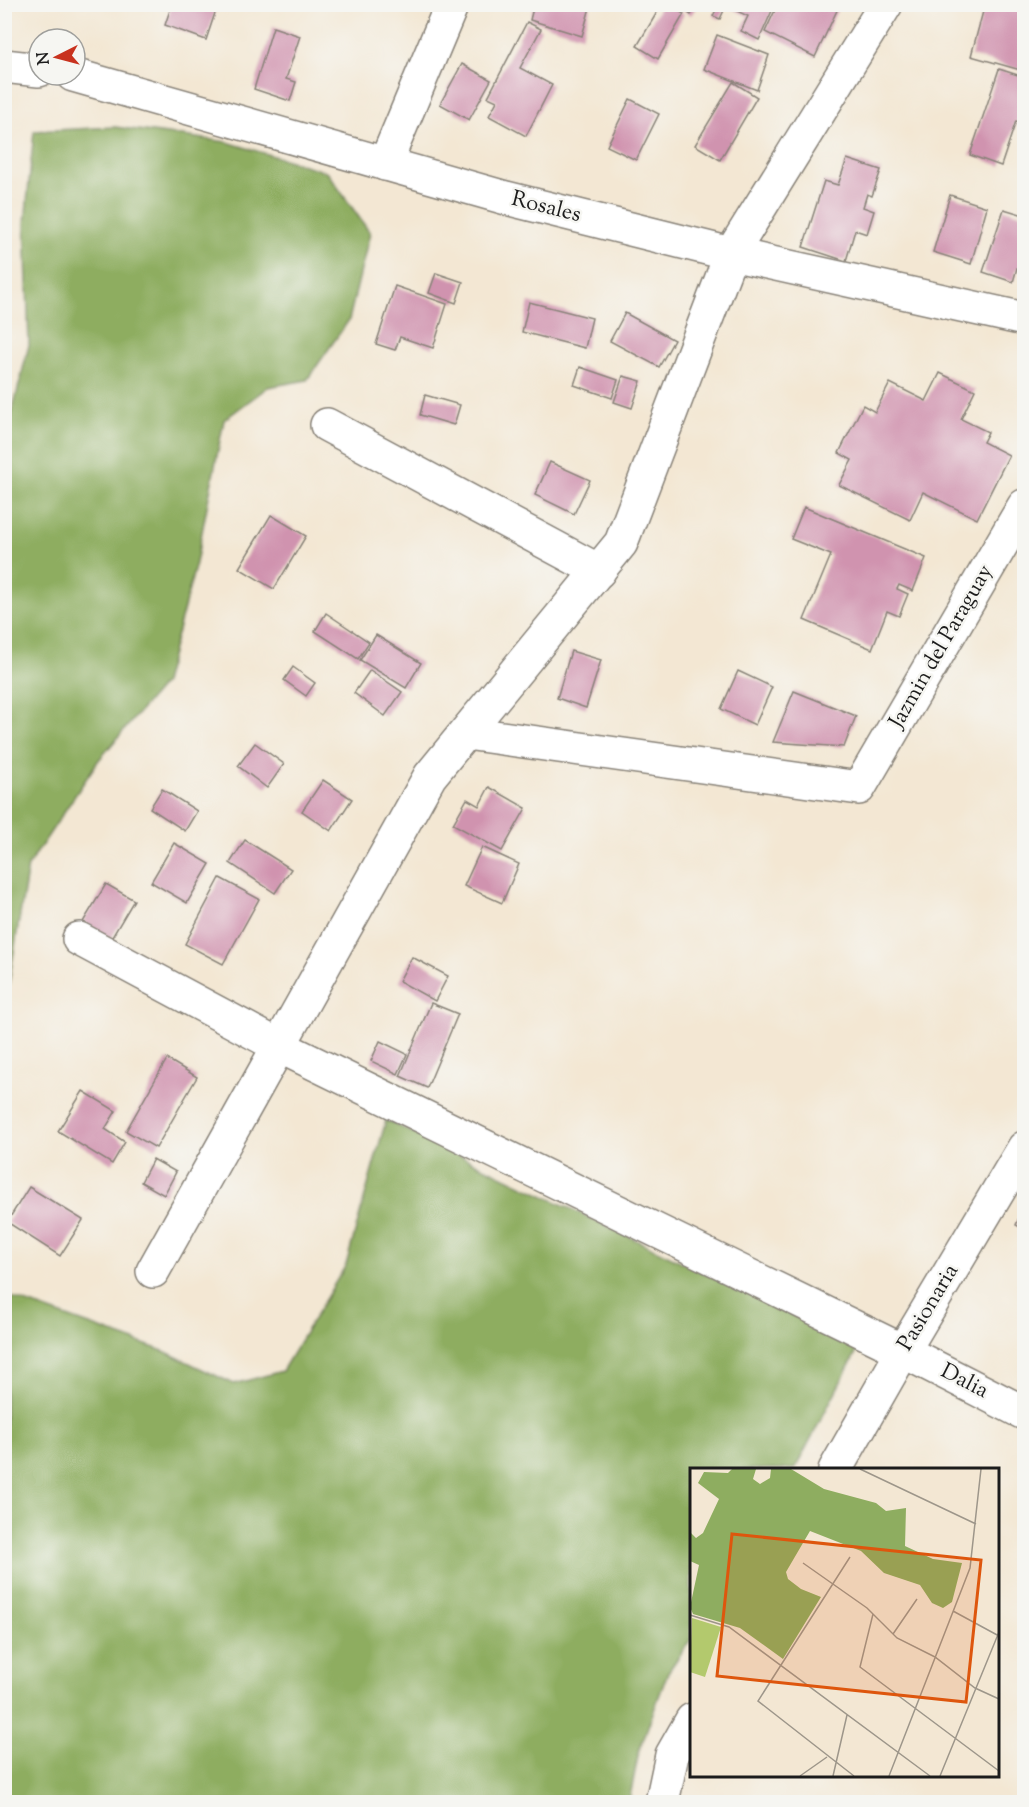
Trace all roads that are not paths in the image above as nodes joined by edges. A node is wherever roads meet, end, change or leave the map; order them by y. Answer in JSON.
{"nodes":[{"id":1,"x":452,"y":4,"type":"edge"},
{"id":2,"x":886,"y":4,"type":"edge"},
{"id":3,"x":4,"y":66,"type":"edge"},
{"id":4,"x":27,"y":69,"type":"edge"},
{"id":5,"x":87,"y":79,"type":"edge"},
{"id":6,"x":385,"y":164,"type":"junction"},
{"id":7,"x":731,"y":254,"type":"junction"},
{"id":8,"x":1024,"y":319,"type":"edge"},
{"id":9,"x":327,"y":425,"type":"dead end"},
{"id":10,"x":1024,"y":506,"type":"edge"},
{"id":11,"x":599,"y":571,"type":"junction"},
{"id":12,"x":466,"y":733,"type":"junction"},
{"id":13,"x":80,"y":939,"type":"dead end"},
{"id":14,"x":279,"y":1046,"type":"junction"},
{"id":15,"x":1024,"y":1148,"type":"edge"},
{"id":16,"x":153,"y":1271,"type":"dead end"},
{"id":17,"x":903,"y":1351,"type":"junction"},
{"id":18,"x":1024,"y":1413,"type":"edge"},
{"id":19,"x":836,"y":1468,"type":"edge"},
{"id":20,"x":690,"y":1724,"type":"edge"},
{"id":21,"x":662,"y":1803,"type":"edge"}],
"edges":[{"from":1,"to":6,"type":"street"},
{"from":2,"to":7,"type":"street"},
{"from":3,"to":4,"type":"street"},
{"from":5,"to":6,"type":"street","name":"Rosales"},
{"from":6,"to":7,"type":"street","name":"Rosales"},
{"from":7,"to":8,"type":"street","name":"Rosales"},
{"from":7,"to":11,"type":"street"},
{"from":9,"to":11,"type":"street"},
{"from":10,"to":12,"type":"street","name":"Jazmin del Paraguay"},
{"from":11,"to":12,"type":"street"},
{"from":12,"to":14,"type":"street"},
{"from":13,"to":14,"type":"street","name":"Dalia"},
{"from":14,"to":16,"type":"street"},
{"from":14,"to":17,"type":"street","name":"Dalia"},
{"from":15,"to":17,"type":"street","name":"Pasionaria"},
{"from":17,"to":18,"type":"street","name":"Dalia"},
{"from":17,"to":19,"type":"street","name":"Pasionaria"},
{"from":20,"to":21,"type":"street"}]}
